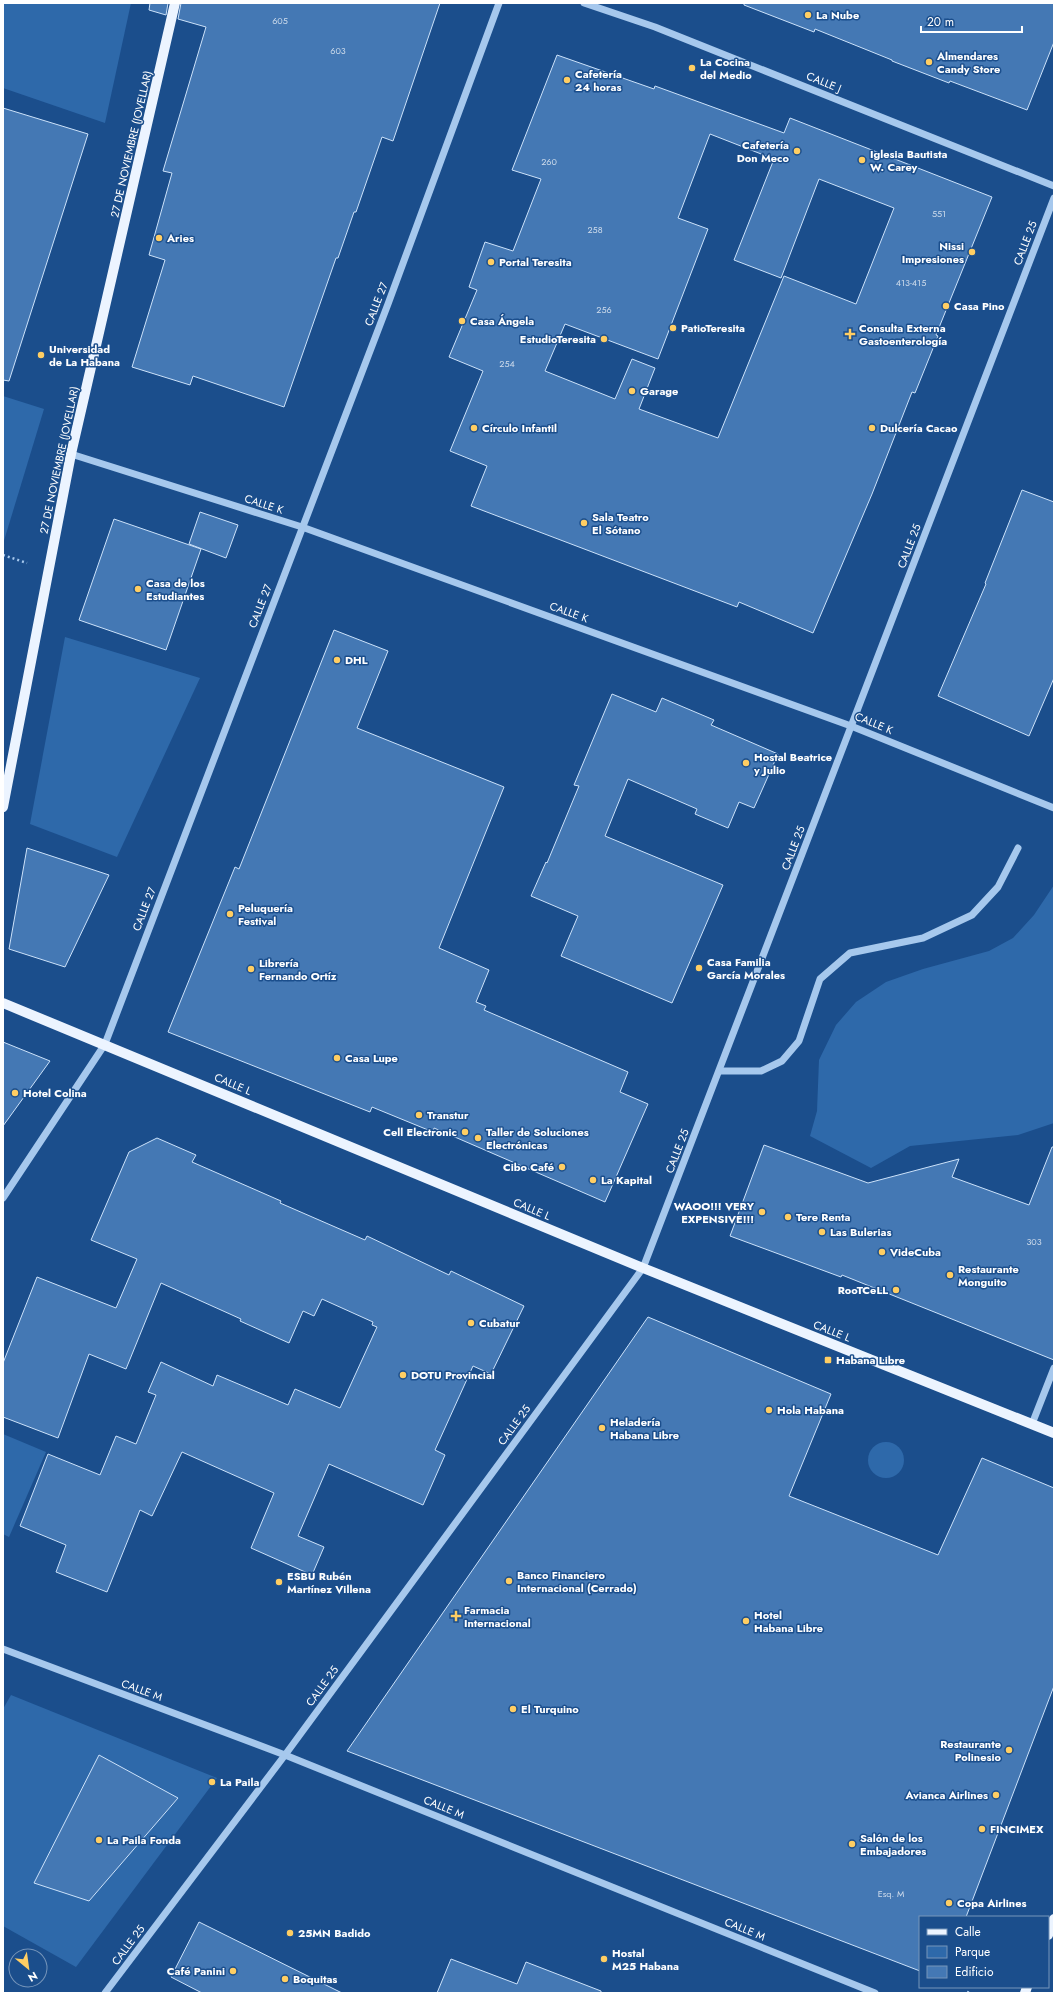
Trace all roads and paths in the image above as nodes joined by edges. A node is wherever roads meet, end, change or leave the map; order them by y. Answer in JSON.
{"nodes":[{"id":1,"x":175,"y":3,"type":"edge"},
{"id":2,"x":499,"y":3,"type":"edge"},
{"id":3,"x":584,"y":3,"type":"edge"},
{"id":4,"x":1054,"y":186,"type":"edge"},
{"id":5,"x":1054,"y":198,"type":"edge"},
{"id":6,"x":71,"y":454,"type":"junction"},
{"id":7,"x":302,"y":527,"type":"junction"},
{"id":8,"x":851,"y":726,"type":"junction"},
{"id":9,"x":3,"y":807,"type":"edge"},
{"id":10,"x":1054,"y":808,"type":"edge"},
{"id":11,"x":1018,"y":848,"type":"dead end"},
{"id":12,"x":3,"y":1003,"type":"edge"},
{"id":13,"x":105,"y":1044,"type":"junction"},
{"id":14,"x":720,"y":1071,"type":"junction"},
{"id":15,"x":3,"y":1198,"type":"edge"},
{"id":16,"x":643,"y":1268,"type":"junction"},
{"id":17,"x":1054,"y":1368,"type":"edge"},
{"id":18,"x":1032,"y":1424,"type":"junction"},
{"id":19,"x":1054,"y":1433,"type":"edge"},
{"id":20,"x":3,"y":1649,"type":"edge"},
{"id":21,"x":285,"y":1755,"type":"junction"},
{"id":22,"x":1054,"y":1919,"type":"edge"},
{"id":23,"x":1049,"y":1932,"type":"edge"},
{"id":24,"x":967,"y":1992,"type":"dead end"},
{"id":25,"x":105,"y":1993,"type":"edge"},
{"id":26,"x":875,"y":1993,"type":"edge"},
{"id":27,"x":971,"y":1993,"type":"edge"}],
"edges":[{"from":1,"to":6,"type":"main road","name":"27 DE NOVIEMBRE (JOVELLAR)"},
{"from":2,"to":7,"type":"street","name":"CALLE 27"},
{"from":3,"to":4,"type":"street","name":"CALLE J"},
{"from":5,"to":8,"type":"street","name":"CALLE 25"},
{"from":6,"to":7,"type":"street","name":"CALLE K"},
{"from":6,"to":9,"type":"main road","name":"27 DE NOVIEMBRE (JOVELLAR)"},
{"from":7,"to":8,"type":"street","name":"CALLE K"},
{"from":7,"to":13,"type":"street","name":"CALLE 27"},
{"from":8,"to":10,"type":"street","name":"CALLE K"},
{"from":8,"to":14,"type":"street","name":"CALLE 25"},
{"from":11,"to":14,"type":"street"},
{"from":12,"to":13,"type":"main road","name":"CALLE L"},
{"from":13,"to":15,"type":"street","name":"CALLE 27"},
{"from":13,"to":16,"type":"main road","name":"CALLE L"},
{"from":14,"to":16,"type":"street","name":"CALLE 25"},
{"from":16,"to":18,"type":"main road","name":"CALLE L"},
{"from":16,"to":21,"type":"street","name":"CALLE 25"},
{"from":17,"to":18,"type":"street"},
{"from":18,"to":19,"type":"main road","name":"CALLE L"},
{"from":20,"to":21,"type":"street","name":"CALLE M"},
{"from":21,"to":25,"type":"street","name":"CALLE 25"},
{"from":21,"to":26,"type":"street","name":"CALLE M"},
{"from":22,"to":23,"type":"main road"},
{"from":24,"to":27,"type":"path"}]}
